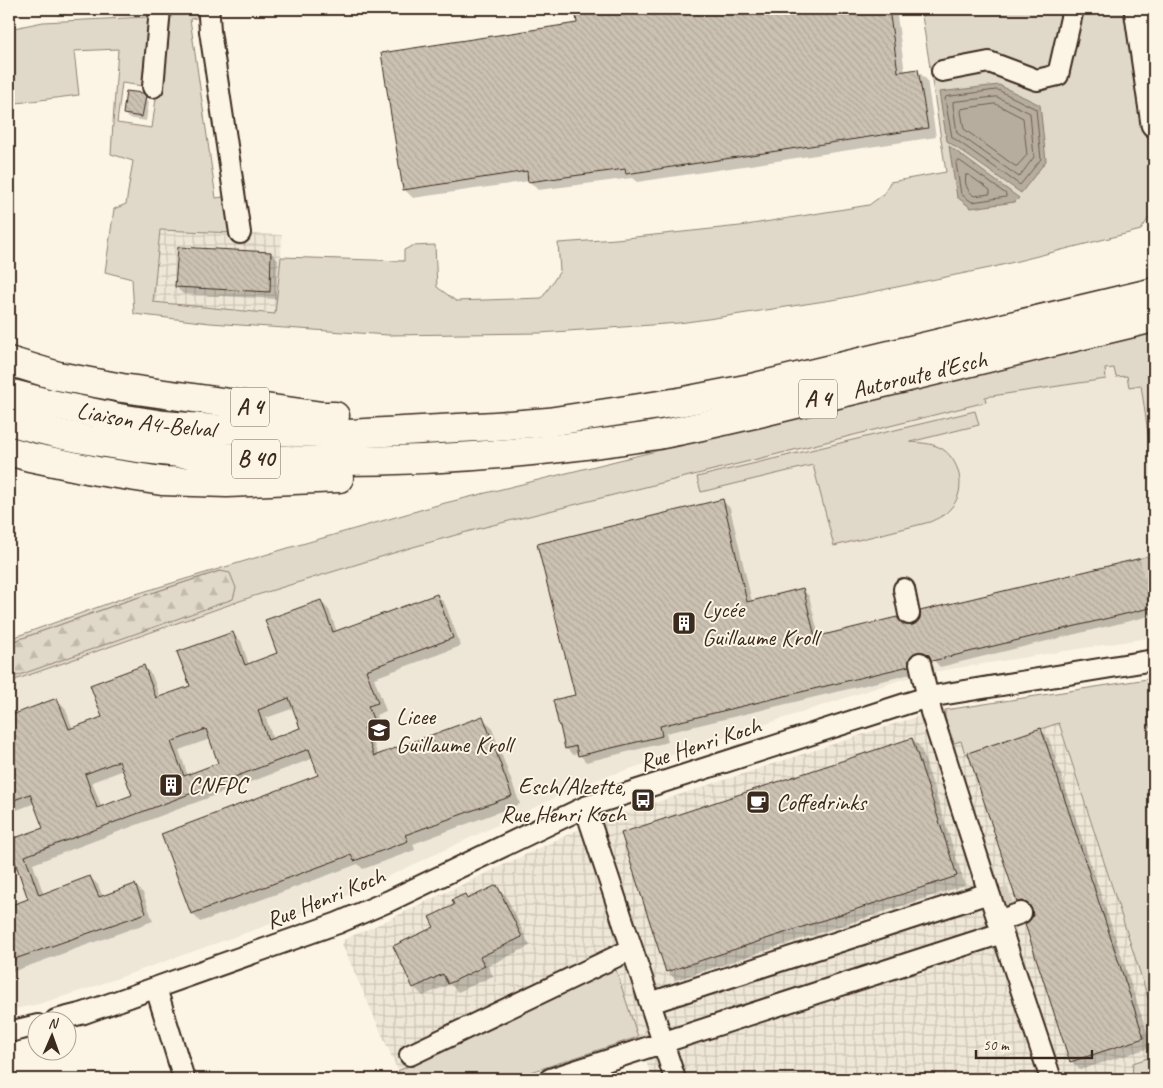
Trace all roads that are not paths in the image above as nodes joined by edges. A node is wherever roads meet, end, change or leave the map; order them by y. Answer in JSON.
{"nodes":[{"id":1,"x":160,"y":9,"type":"edge"},
{"id":2,"x":208,"y":9,"type":"edge"},
{"id":3,"x":1073,"y":9,"type":"edge"},
{"id":4,"x":1137,"y":9,"type":"edge"},
{"id":5,"x":942,"y":71,"type":"dead end"},
{"id":6,"x":154,"y":87,"type":"dead end"},
{"id":7,"x":1154,"y":124,"type":"edge"},
{"id":8,"x":240,"y":233,"type":"dead end"},
{"id":9,"x":1154,"y":292,"type":"edge"},
{"id":10,"x":1154,"y":318,"type":"edge"},
{"id":11,"x":9,"y":361,"type":"edge"},
{"id":12,"x":9,"y":393,"type":"edge"},
{"id":13,"x":9,"y":421,"type":"edge"},
{"id":14,"x":496,"y":426,"type":"junction"},
{"id":15,"x":9,"y":451,"type":"edge"},
{"id":16,"x":478,"y":456,"type":"junction"},
{"id":17,"x":904,"y":588,"type":"dead end"},
{"id":18,"x":909,"y":614,"type":"dead end"},
{"id":19,"x":1154,"y":660,"type":"edge"},
{"id":20,"x":920,"y":663,"type":"dead end"},
{"id":21,"x":928,"y":697,"type":"junction"},
{"id":22,"x":585,"y":808,"type":"junction"},
{"id":23,"x":989,"y":893,"type":"junction"},
{"id":24,"x":1021,"y":913,"type":"dead end"},
{"id":25,"x":1000,"y":927,"type":"junction"},
{"id":26,"x":632,"y":949,"type":"junction"},
{"id":27,"x":156,"y":988,"type":"junction"},
{"id":28,"x":650,"y":1003,"type":"junction"},
{"id":29,"x":78,"y":1014,"type":"edge"},
{"id":30,"x":28,"y":1027,"type":"edge"},
{"id":31,"x":9,"y":1032,"type":"edge"},
{"id":32,"x":664,"y":1042,"type":"junction"},
{"id":33,"x":410,"y":1055,"type":"dead end"},
{"id":34,"x":184,"y":1079,"type":"edge"},
{"id":35,"x":550,"y":1079,"type":"edge"},
{"id":36,"x":675,"y":1079,"type":"edge"},
{"id":37,"x":1051,"y":1079,"type":"edge"}],
"edges":[{"from":1,"to":6,"type":"street"},
{"from":2,"to":8,"type":"street"},
{"from":3,"to":5,"type":"street"},
{"from":4,"to":7,"type":"main road"},
{"from":9,"to":14,"type":"highway","name":"Autoroute d'Esch","number":"A 4"},
{"from":10,"to":16,"type":"highway","name":"Autoroute d'Esch","number":"A 4"},
{"from":11,"to":14,"type":"highway","number":"A 4"},
{"from":12,"to":14,"type":"highway","name":"Liaison A4-Belval","number":"B 40"},
{"from":13,"to":16,"type":"highway","name":"Liaison A4-Belval","number":"B 40"},
{"from":15,"to":16,"type":"highway","number":"A 4"},
{"from":17,"to":18,"type":"street"},
{"from":19,"to":21,"type":"street","name":"Rue Henri Koch"},
{"from":20,"to":21,"type":"street"},
{"from":21,"to":22,"type":"street","name":"Rue Henri Koch"},
{"from":21,"to":23,"type":"street"},
{"from":22,"to":26,"type":"street"},
{"from":22,"to":27,"type":"street","name":"Rue Henri Koch"},
{"from":23,"to":25,"type":"street"},
{"from":23,"to":28,"type":"street"},
{"from":24,"to":25,"type":"street"},
{"from":25,"to":32,"type":"street"},
{"from":25,"to":37,"type":"street"},
{"from":26,"to":28,"type":"street"},
{"from":26,"to":33,"type":"street"},
{"from":27,"to":29,"type":"street","name":"Rue Henri Koch"},
{"from":27,"to":34,"type":"street"},
{"from":28,"to":32,"type":"street"},
{"from":30,"to":31,"type":"street"},
{"from":32,"to":35,"type":"street"},
{"from":32,"to":36,"type":"street"}]}
